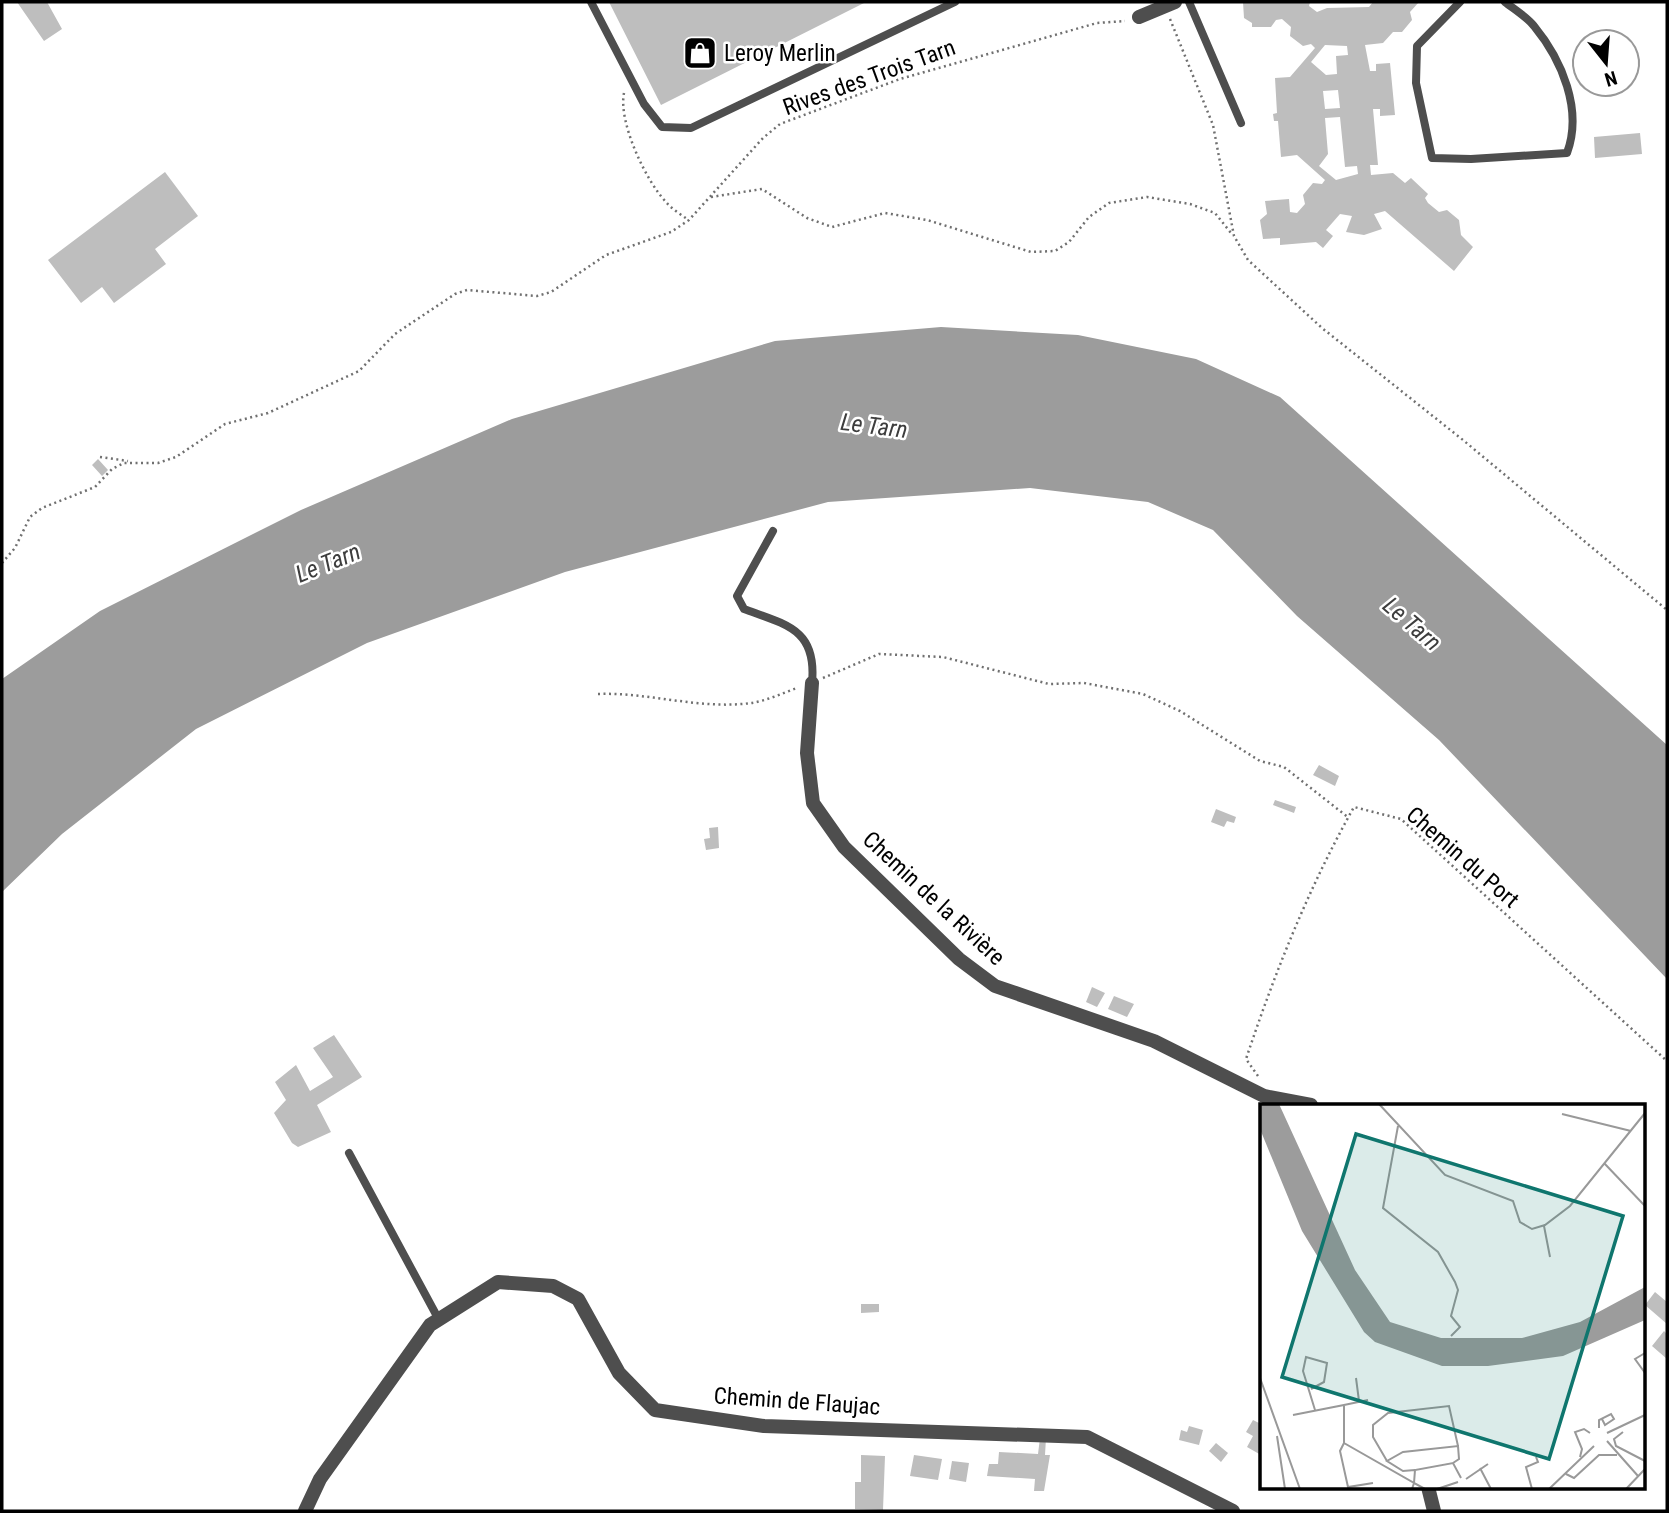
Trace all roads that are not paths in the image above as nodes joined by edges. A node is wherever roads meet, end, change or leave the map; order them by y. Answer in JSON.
{"nodes":[{"id":1,"x":591,"y":2,"type":"edge"},
{"id":2,"x":954,"y":2,"type":"edge"},
{"id":3,"x":1189,"y":2,"type":"edge"},
{"id":4,"x":1460,"y":2,"type":"edge"},
{"id":5,"x":1505,"y":2,"type":"edge"},
{"id":6,"x":1170,"y":4,"type":"edge"},
{"id":7,"x":1139,"y":17,"type":"road end"},
{"id":8,"x":1241,"y":122,"type":"dead end"},
{"id":9,"x":773,"y":531,"type":"dead end"},
{"id":10,"x":812,"y":683,"type":"joint"},
{"id":11,"x":1305,"y":1104,"type":"edge"},
{"id":12,"x":349,"y":1153,"type":"dead end"},
{"id":13,"x":439,"y":1320,"type":"junction"},
{"id":14,"x":1428,"y":1488,"type":"edge"},
{"id":15,"x":305,"y":1511,"type":"edge"},
{"id":16,"x":1233,"y":1511,"type":"edge"},
{"id":17,"x":1434,"y":1511,"type":"edge"}],
"edges":[{"from":1,"to":2,"type":"lane"},
{"from":3,"to":8,"type":"lane"},
{"from":4,"to":5,"type":"lane"},
{"from":6,"to":7,"type":"street"},
{"from":9,"to":10,"type":"lane"},
{"from":10,"to":11,"type":"street","name":"Chemin de la Rivière"},
{"from":12,"to":13,"type":"lane"},
{"from":13,"to":15,"type":"street","name":"Chemin de Flaujac"},
{"from":13,"to":16,"type":"street","name":"Chemin de Flaujac"},
{"from":14,"to":17,"type":"street"}]}
